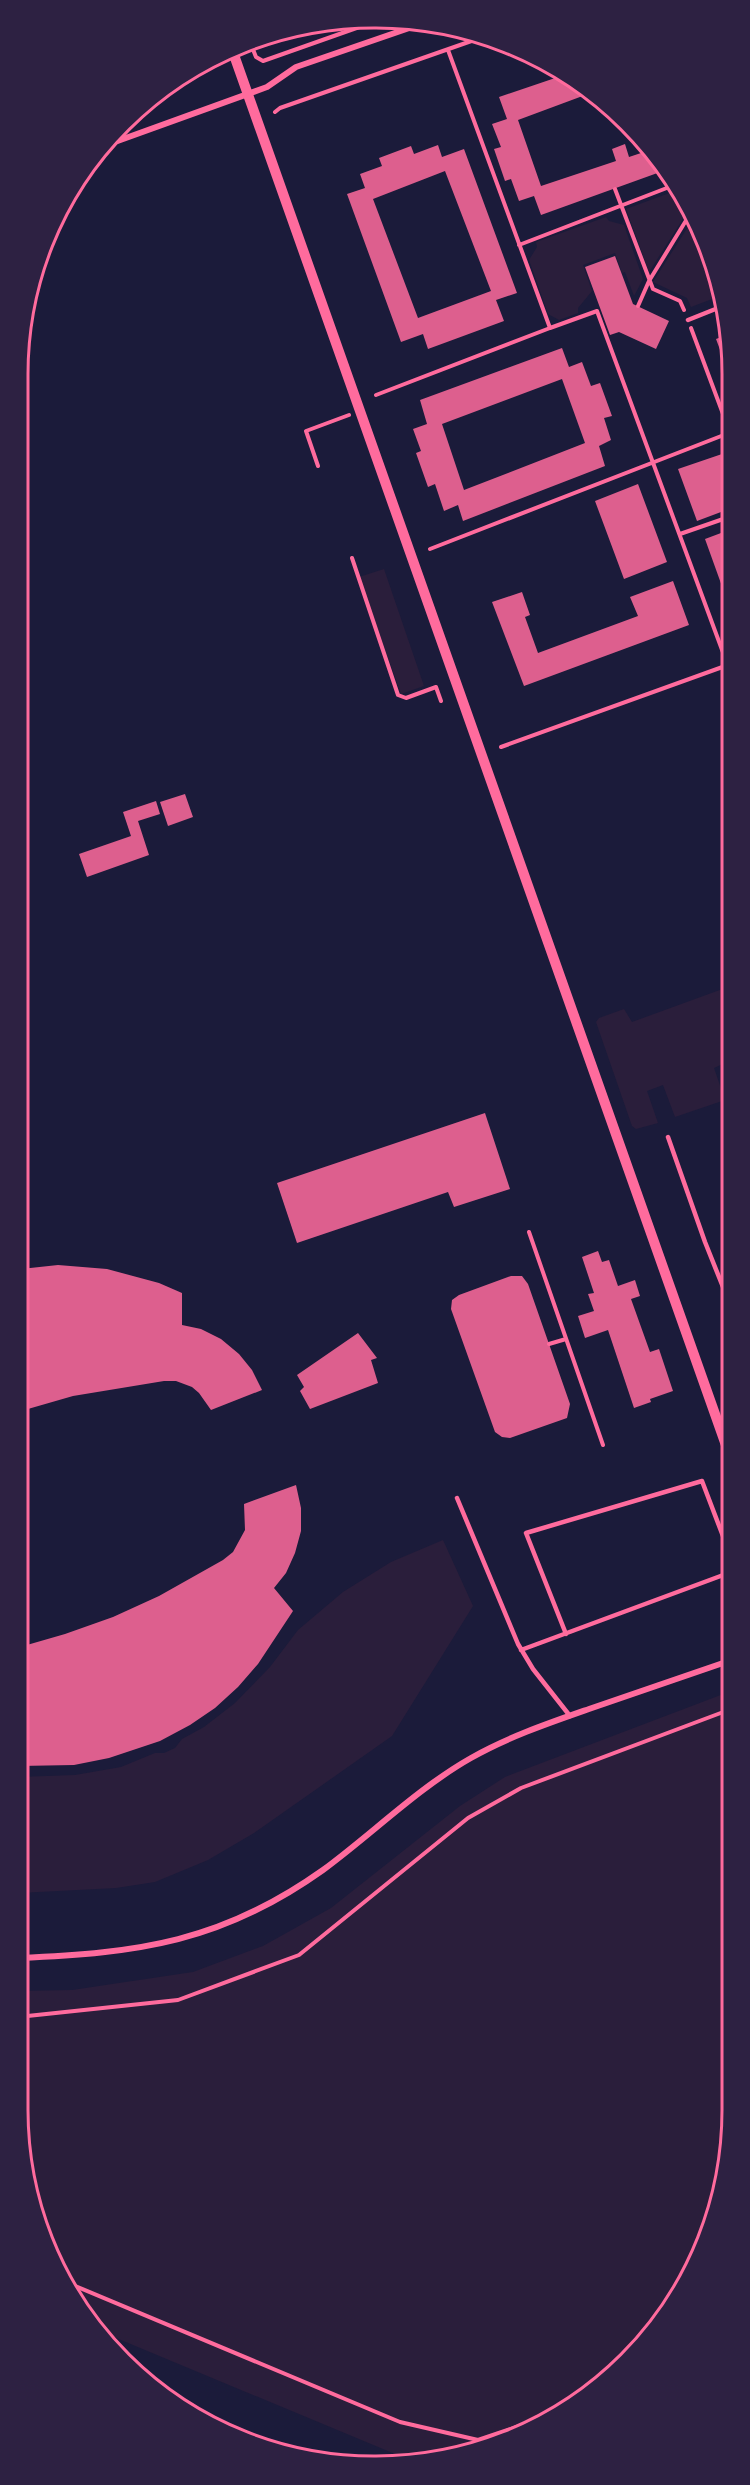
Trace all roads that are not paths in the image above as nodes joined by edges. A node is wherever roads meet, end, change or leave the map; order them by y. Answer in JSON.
{"nodes":[{"id":1,"x":405,"y":30,"type":"edge"},
{"id":2,"x":235,"y":58,"type":"edge"},
{"id":3,"x":248,"y":95,"type":"junction"},
{"id":4,"x":121,"y":140,"type":"edge"},
{"id":5,"x":715,"y":309,"type":"edge"},
{"id":6,"x":688,"y":320,"type":"road end"},
{"id":7,"x":668,"y":1137,"type":"dead end"},
{"id":8,"x":722,"y":1283,"type":"edge"},
{"id":9,"x":722,"y":1434,"type":"edge"},
{"id":10,"x":457,"y":1498,"type":"dead end"},
{"id":11,"x":722,"y":1534,"type":"edge"},
{"id":12,"x":722,"y":1576,"type":"edge"},
{"id":13,"x":566,"y":1634,"type":"junction"},
{"id":14,"x":521,"y":1650,"type":"junction"},
{"id":15,"x":722,"y":1663,"type":"edge"},
{"id":16,"x":570,"y":1716,"type":"junction"},
{"id":17,"x":29,"y":1957,"type":"edge"}],
"edges":[{"from":1,"to":3,"type":"street"},
{"from":2,"to":3,"type":"street"},
{"from":3,"to":4,"type":"street"},
{"from":3,"to":9,"type":"street"},
{"from":5,"to":6,"type":"lane"},
{"from":7,"to":8,"type":"lane"},
{"from":10,"to":14,"type":"lane"},
{"from":11,"to":13,"type":"lane"},
{"from":12,"to":13,"type":"lane"},
{"from":13,"to":14,"type":"lane"},
{"from":14,"to":16,"type":"lane"},
{"from":15,"to":16,"type":"street"},
{"from":16,"to":17,"type":"street"}]}
